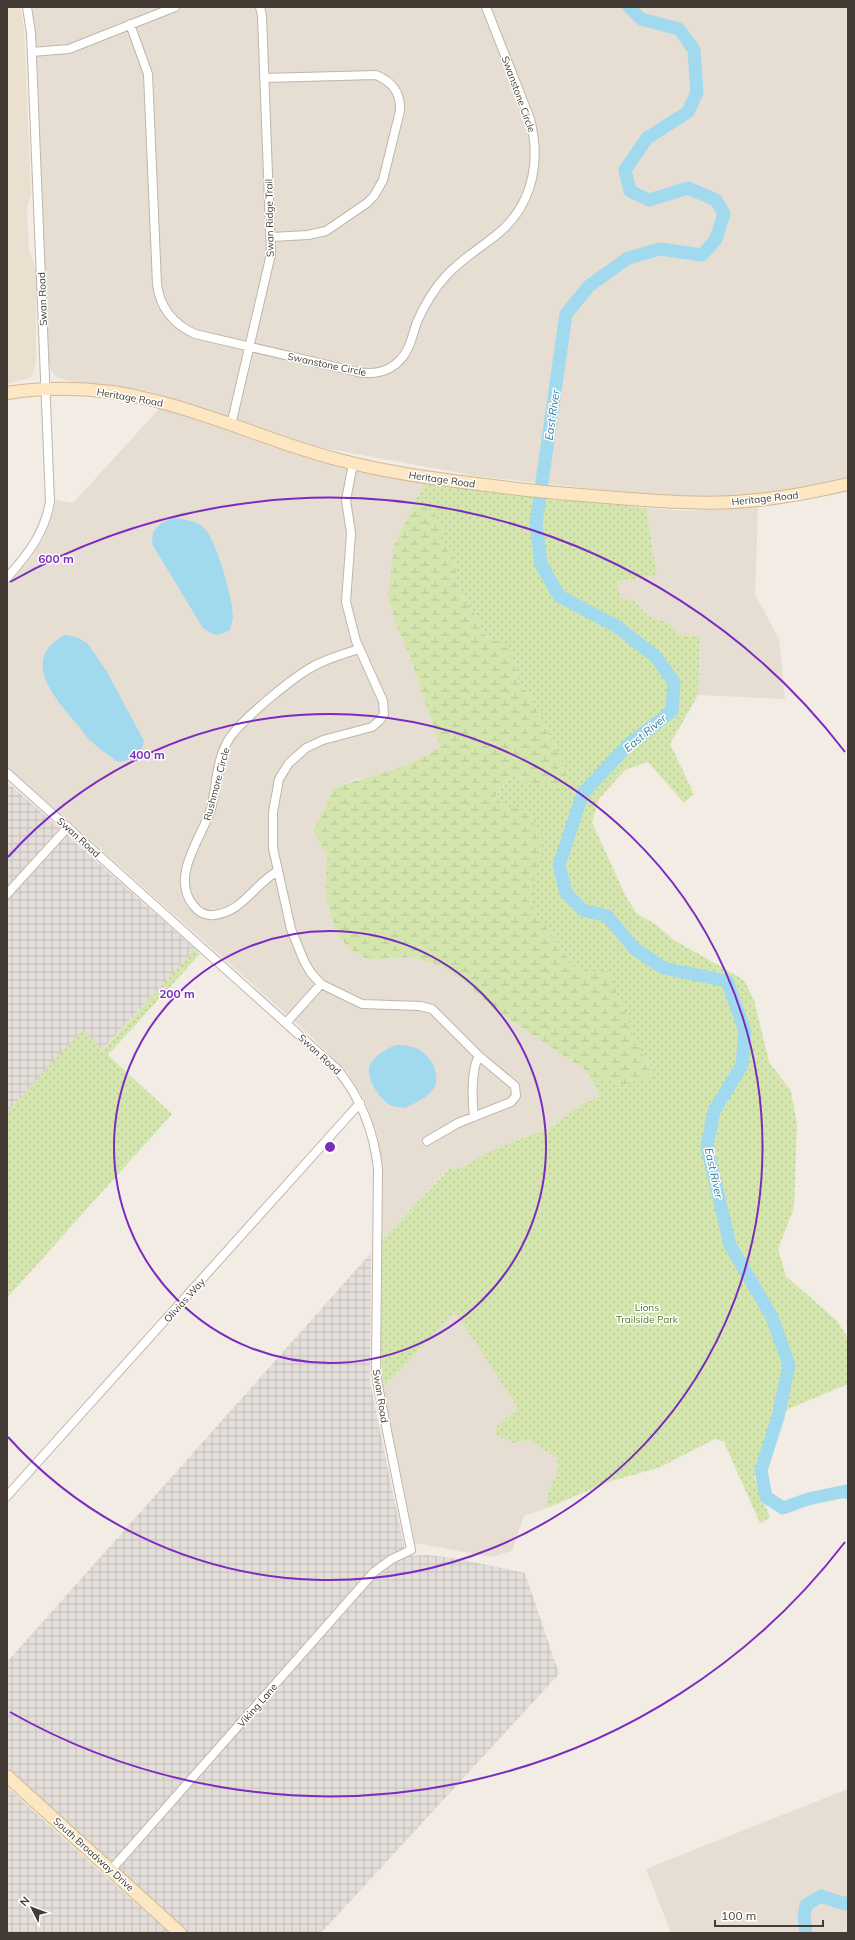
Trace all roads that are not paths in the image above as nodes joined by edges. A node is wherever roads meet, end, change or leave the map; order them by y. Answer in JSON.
{"nodes":[{"id":1,"x":27,"y":7,"type":"edge"},
{"id":2,"x":175,"y":7,"type":"edge"},
{"id":3,"x":260,"y":7,"type":"edge"},
{"id":4,"x":486,"y":7,"type":"edge"},
{"id":5,"x":130,"y":24,"type":"junction"},
{"id":6,"x":32,"y":52,"type":"junction"},
{"id":7,"x":264,"y":78,"type":"junction"},
{"id":8,"x":271,"y":237,"type":"junction"},
{"id":9,"x":250,"y":347,"type":"junction"},
{"id":10,"x":46,"y":389,"type":"junction"},
{"id":11,"x":7,"y":393,"type":"edge"},
{"id":12,"x":231,"y":425,"type":"junction"},
{"id":13,"x":353,"y":464,"type":"junction"},
{"id":14,"x":848,"y":484,"type":"edge"},
{"id":15,"x":7,"y":578,"type":"edge"},
{"id":16,"x":359,"y":649,"type":"junction"},
{"id":17,"x":7,"y":773,"type":"edge"},
{"id":18,"x":68,"y":827,"type":"junction"},
{"id":19,"x":278,"y":871,"type":"junction"},
{"id":20,"x":7,"y":894,"type":"edge"},
{"id":21,"x":322,"y":984,"type":"junction"},
{"id":22,"x":286,"y":1023,"type":"junction"},
{"id":23,"x":479,"y":1056,"type":"junction"},
{"id":24,"x":360,"y":1103,"type":"junction"},
{"id":25,"x":474,"y":1117,"type":"junction"},
{"id":26,"x":427,"y":1141,"type":"dead end"},
{"id":27,"x":7,"y":1496,"type":"edge"},
{"id":28,"x":411,"y":1550,"type":"joint"},
{"id":29,"x":7,"y":1776,"type":"edge"},
{"id":30,"x":111,"y":1870,"type":"junction"},
{"id":31,"x":180,"y":1933,"type":"edge"}],
"edges":[{"from":1,"to":6,"type":"street","name":"Swan Road"},
{"from":2,"to":5,"type":"street"},
{"from":3,"to":7,"type":"street","name":"Swan Ridge Trail"},
{"from":4,"to":9,"type":"street","name":"Swanstone Circle"},
{"from":5,"to":6,"type":"street"},
{"from":5,"to":9,"type":"street","name":"Swanstone Circle"},
{"from":6,"to":10,"type":"street","name":"Swan Road"},
{"from":7,"to":8,"type":"street","name":"Swan Ridge Trail"},
{"from":7,"to":8,"type":"street"},
{"from":8,"to":9,"type":"street","name":"Swan Ridge Trail"},
{"from":9,"to":12,"type":"street","name":"Swan Ridge Trail"},
{"from":10,"to":11,"type":"main road","name":"Heritage Road"},
{"from":10,"to":12,"type":"main road","name":"Heritage Road"},
{"from":10,"to":15,"type":"street","name":"Swan Road"},
{"from":12,"to":13,"type":"main road","name":"Heritage Road"},
{"from":13,"to":14,"type":"main road","name":"Heritage Road"},
{"from":13,"to":16,"type":"street"},
{"from":16,"to":19,"type":"street"},
{"from":16,"to":19,"type":"street","name":"Rushmore Circle"},
{"from":17,"to":18,"type":"street","name":"Swan Road"},
{"from":18,"to":20,"type":"street"},
{"from":18,"to":22,"type":"street","name":"Swan Road"},
{"from":19,"to":21,"type":"street"},
{"from":21,"to":22,"type":"street"},
{"from":21,"to":23,"type":"street"},
{"from":22,"to":24,"type":"street","name":"Swan Road"},
{"from":23,"to":25,"type":"street"},
{"from":23,"to":25,"type":"street"},
{"from":24,"to":27,"type":"street","name":"Olivias Way"},
{"from":24,"to":28,"type":"street","name":"Swan Road"},
{"from":25,"to":26,"type":"street"},
{"from":28,"to":30,"type":"street","name":"Viking Lane"},
{"from":29,"to":30,"type":"main road","name":"South Broadway Drive"},
{"from":30,"to":31,"type":"main road","name":"South Broadway Drive"}]}
